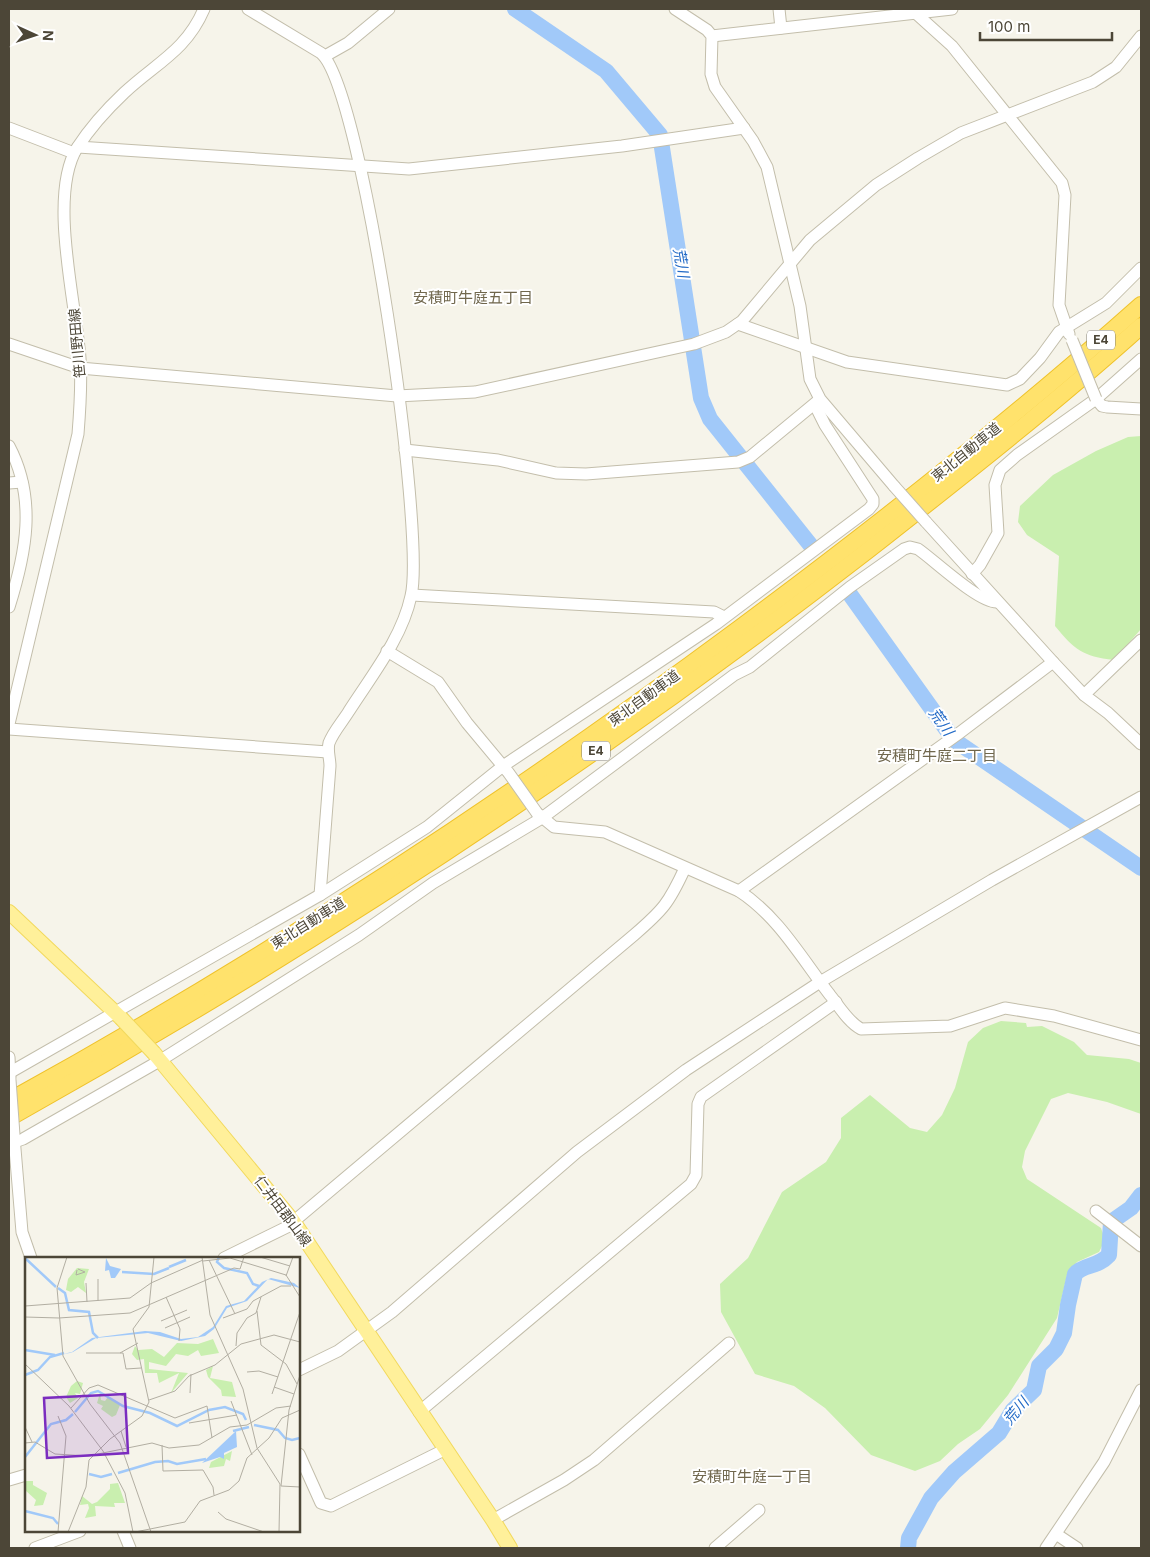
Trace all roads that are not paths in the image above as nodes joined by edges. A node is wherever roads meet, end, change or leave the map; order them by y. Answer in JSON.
{"nodes":[{"id":1,"x":204,"y":9,"type":"edge"},
{"id":2,"x":248,"y":9,"type":"edge"},
{"id":3,"x":390,"y":9,"type":"edge"},
{"id":4,"x":675,"y":9,"type":"edge"},
{"id":5,"x":779,"y":9,"type":"edge"},
{"id":6,"x":952,"y":9,"type":"edge"},
{"id":7,"x":914,"y":11,"type":"edge"},
{"id":8,"x":781,"y":28,"type":"junction"},
{"id":9,"x":712,"y":36,"type":"junction"},
{"id":10,"x":1141,"y":36,"type":"edge"},
{"id":11,"x":324,"y":56,"type":"junction"},
{"id":12,"x":1006,"y":115,"type":"junction"},
{"id":13,"x":9,"y":128,"type":"edge"},
{"id":14,"x":744,"y":128,"type":"junction"},
{"id":15,"x":76,"y":150,"type":"junction"},
{"id":16,"x":361,"y":167,"type":"junction"},
{"id":17,"x":790,"y":262,"type":"junction"},
{"id":18,"x":1141,"y":268,"type":"edge"},
{"id":19,"x":1141,"y":294,"type":"edge"},
{"id":20,"x":1141,"y":305,"type":"edge"},
{"id":21,"x":738,"y":324,"type":"junction"},
{"id":22,"x":1141,"y":326,"type":"edge"},
{"id":23,"x":1066,"y":328,"type":"junction"},
{"id":24,"x":9,"y":344,"type":"edge"},
{"id":25,"x":807,"y":349,"type":"junction"},
{"id":26,"x":1141,"y":359,"type":"edge"},
{"id":27,"x":80,"y":368,"type":"junction"},
{"id":28,"x":1061,"y":374,"type":"junction"},
{"id":29,"x":398,"y":396,"type":"junction"},
{"id":30,"x":1096,"y":400,"type":"junction"},
{"id":31,"x":818,"y":402,"type":"junction"},
{"id":32,"x":1141,"y":409,"type":"edge"},
{"id":33,"x":9,"y":446,"type":"edge"},
{"id":34,"x":405,"y":450,"type":"junction"},
{"id":35,"x":22,"y":482,"type":"junction"},
{"id":36,"x":9,"y":483,"type":"edge"},
{"id":37,"x":972,"y":574,"type":"junction"},
{"id":38,"x":412,"y":595,"type":"junction"},
{"id":39,"x":997,"y":602,"type":"junction"},
{"id":40,"x":9,"y":607,"type":"edge"},
{"id":41,"x":724,"y":617,"type":"junction"},
{"id":42,"x":1141,"y":640,"type":"edge"},
{"id":43,"x":387,"y":651,"type":"junction"},
{"id":44,"x":1052,"y":662,"type":"junction"},
{"id":45,"x":1084,"y":695,"type":"junction"},
{"id":46,"x":9,"y":724,"type":"edge"},
{"id":47,"x":9,"y":729,"type":"edge"},
{"id":48,"x":1141,"y":744,"type":"edge"},
{"id":49,"x":328,"y":752,"type":"junction"},
{"id":50,"x":506,"y":769,"type":"junction"},
{"id":51,"x":1141,"y":797,"type":"edge"},
{"id":52,"x":540,"y":815,"type":"junction"},
{"id":53,"x":684,"y":868,"type":"junction"},
{"id":54,"x":739,"y":891,"type":"junction"},
{"id":55,"x":320,"y":895,"type":"junction"},
{"id":56,"x":9,"y":912,"type":"edge"},
{"id":57,"x":820,"y":982,"type":"junction"},
{"id":58,"x":836,"y":1002,"type":"junction"},
{"id":59,"x":118,"y":1015,"type":"junction"},
{"id":60,"x":1141,"y":1040,"type":"edge"},
{"id":61,"x":157,"y":1056,"type":"junction"},
{"id":62,"x":9,"y":1057,"type":"edge"},
{"id":63,"x":10,"y":1075,"type":"edge"},
{"id":64,"x":9,"y":1101,"type":"edge"},
{"id":65,"x":9,"y":1118,"type":"edge"},
{"id":66,"x":12,"y":1140,"type":"edge"},
{"id":67,"x":1096,"y":1211,"type":"dead end"},
{"id":68,"x":293,"y":1221,"type":"junction"},
{"id":69,"x":1141,"y":1246,"type":"edge"},
{"id":70,"x":31,"y":1257,"type":"edge"},
{"id":71,"x":226,"y":1257,"type":"edge"},
{"id":72,"x":367,"y":1331,"type":"junction"},
{"id":73,"x":729,"y":1344,"type":"dead end"},
{"id":74,"x":300,"y":1370,"type":"edge"},
{"id":75,"x":1141,"y":1392,"type":"edge"},
{"id":76,"x":419,"y":1412,"type":"junction"},
{"id":77,"x":444,"y":1450,"type":"junction"},
{"id":78,"x":300,"y":1454,"type":"edge"},
{"id":79,"x":25,"y":1475,"type":"edge"},
{"id":80,"x":9,"y":1480,"type":"edge"},
{"id":81,"x":759,"y":1510,"type":"dead end"},
{"id":82,"x":493,"y":1520,"type":"junction"},
{"id":83,"x":77,"y":1532,"type":"edge"},
{"id":84,"x":123,"y":1532,"type":"edge"},
{"id":85,"x":1056,"y":1534,"type":"junction"},
{"id":86,"x":35,"y":1548,"type":"edge"},
{"id":87,"x":130,"y":1548,"type":"edge"},
{"id":88,"x":510,"y":1548,"type":"edge"},
{"id":89,"x":715,"y":1548,"type":"edge"},
{"id":90,"x":1046,"y":1548,"type":"edge"},
{"id":91,"x":1077,"y":1548,"type":"edge"}],
"edges":[{"from":1,"to":15,"type":"street","name":"笹川野田線"},
{"from":2,"to":11,"type":"street"},
{"from":3,"to":11,"type":"street"},
{"from":4,"to":9,"type":"street"},
{"from":5,"to":8,"type":"street"},
{"from":6,"to":7,"type":"street"},
{"from":7,"to":8,"type":"street"},
{"from":7,"to":12,"type":"street"},
{"from":8,"to":9,"type":"street"},
{"from":9,"to":14,"type":"street"},
{"from":10,"to":12,"type":"street"},
{"from":11,"to":16,"type":"street"},
{"from":12,"to":17,"type":"street"},
{"from":12,"to":23,"type":"street"},
{"from":13,"to":15,"type":"street"},
{"from":14,"to":16,"type":"street"},
{"from":14,"to":17,"type":"street"},
{"from":15,"to":16,"type":"street"},
{"from":15,"to":27,"type":"street","name":"笹川野田線"},
{"from":16,"to":29,"type":"street"},
{"from":17,"to":21,"type":"street"},
{"from":17,"to":25,"type":"street"},
{"from":18,"to":23,"type":"street"},
{"from":19,"to":28,"type":"highway"},
{"from":20,"to":28,"type":"highway","name":"東北自動車道","number":"E4"},
{"from":21,"to":25,"type":"street"},
{"from":21,"to":29,"type":"street"},
{"from":22,"to":65,"type":"highway","name":"東北自動車道","number":"E4"},
{"from":23,"to":25,"type":"street"},
{"from":23,"to":30,"type":"street","bridge":true},
{"from":24,"to":27,"type":"street"},
{"from":25,"to":31,"type":"street"},
{"from":26,"to":30,"type":"street"},
{"from":27,"to":29,"type":"street"},
{"from":27,"to":46,"type":"street","name":"笹川野田線"},
{"from":28,"to":64,"type":"highway","name":"東北自動車道","number":"E4"},
{"from":29,"to":34,"type":"street"},
{"from":30,"to":32,"type":"street"},
{"from":30,"to":37,"type":"street"},
{"from":31,"to":34,"type":"street"},
{"from":31,"to":37,"type":"street","bridge":true},
{"from":31,"to":41,"type":"street"},
{"from":33,"to":35,"type":"street"},
{"from":34,"to":38,"type":"street"},
{"from":35,"to":36,"type":"street"},
{"from":35,"to":40,"type":"street"},
{"from":37,"to":39,"type":"street"},
{"from":38,"to":41,"type":"street"},
{"from":38,"to":43,"type":"street"},
{"from":39,"to":44,"type":"street"},
{"from":39,"to":52,"type":"street"},
{"from":41,"to":50,"type":"street"},
{"from":42,"to":45,"type":"street"},
{"from":43,"to":49,"type":"street"},
{"from":43,"to":50,"type":"street"},
{"from":44,"to":45,"type":"street"},
{"from":44,"to":54,"type":"street"},
{"from":45,"to":48,"type":"street"},
{"from":47,"to":49,"type":"street"},
{"from":49,"to":55,"type":"street"},
{"from":50,"to":52,"type":"street","bridge":true},
{"from":50,"to":55,"type":"street"},
{"from":51,"to":57,"type":"street"},
{"from":52,"to":53,"type":"street"},
{"from":52,"to":61,"type":"street"},
{"from":53,"to":54,"type":"street"},
{"from":53,"to":68,"type":"street"},
{"from":54,"to":57,"type":"street"},
{"from":55,"to":59,"type":"street"},
{"from":56,"to":59,"type":"main road","name":"仁井田郡山線"},
{"from":57,"to":58,"type":"street"},
{"from":57,"to":72,"type":"street"},
{"from":58,"to":60,"type":"street"},
{"from":58,"to":76,"type":"street"},
{"from":59,"to":61,"type":"main road","name":"仁井田郡山線","bridge":true},
{"from":59,"to":63,"type":"street"},
{"from":61,"to":66,"type":"street"},
{"from":61,"to":68,"type":"main road","name":"仁井田郡山線"},
{"from":62,"to":63,"type":"street"},
{"from":63,"to":66,"type":"street","bridge":true},
{"from":66,"to":70,"type":"street"},
{"from":67,"to":69,"type":"street"},
{"from":68,"to":71,"type":"street"},
{"from":68,"to":72,"type":"main road","name":"仁井田郡山線"},
{"from":72,"to":74,"type":"street"},
{"from":72,"to":76,"type":"main road","name":"仁井田郡山線"},
{"from":73,"to":82,"type":"street"},
{"from":75,"to":85,"type":"street"},
{"from":76,"to":77,"type":"main road","name":"仁井田郡山線"},
{"from":77,"to":78,"type":"street"},
{"from":77,"to":82,"type":"main road","name":"仁井田郡山線"},
{"from":79,"to":80,"type":"street"},
{"from":81,"to":89,"type":"street"},
{"from":82,"to":88,"type":"main road","name":"仁井田郡山線"},
{"from":83,"to":86,"type":"street"},
{"from":84,"to":87,"type":"street"},
{"from":85,"to":90,"type":"street"},
{"from":85,"to":91,"type":"street"}]}
